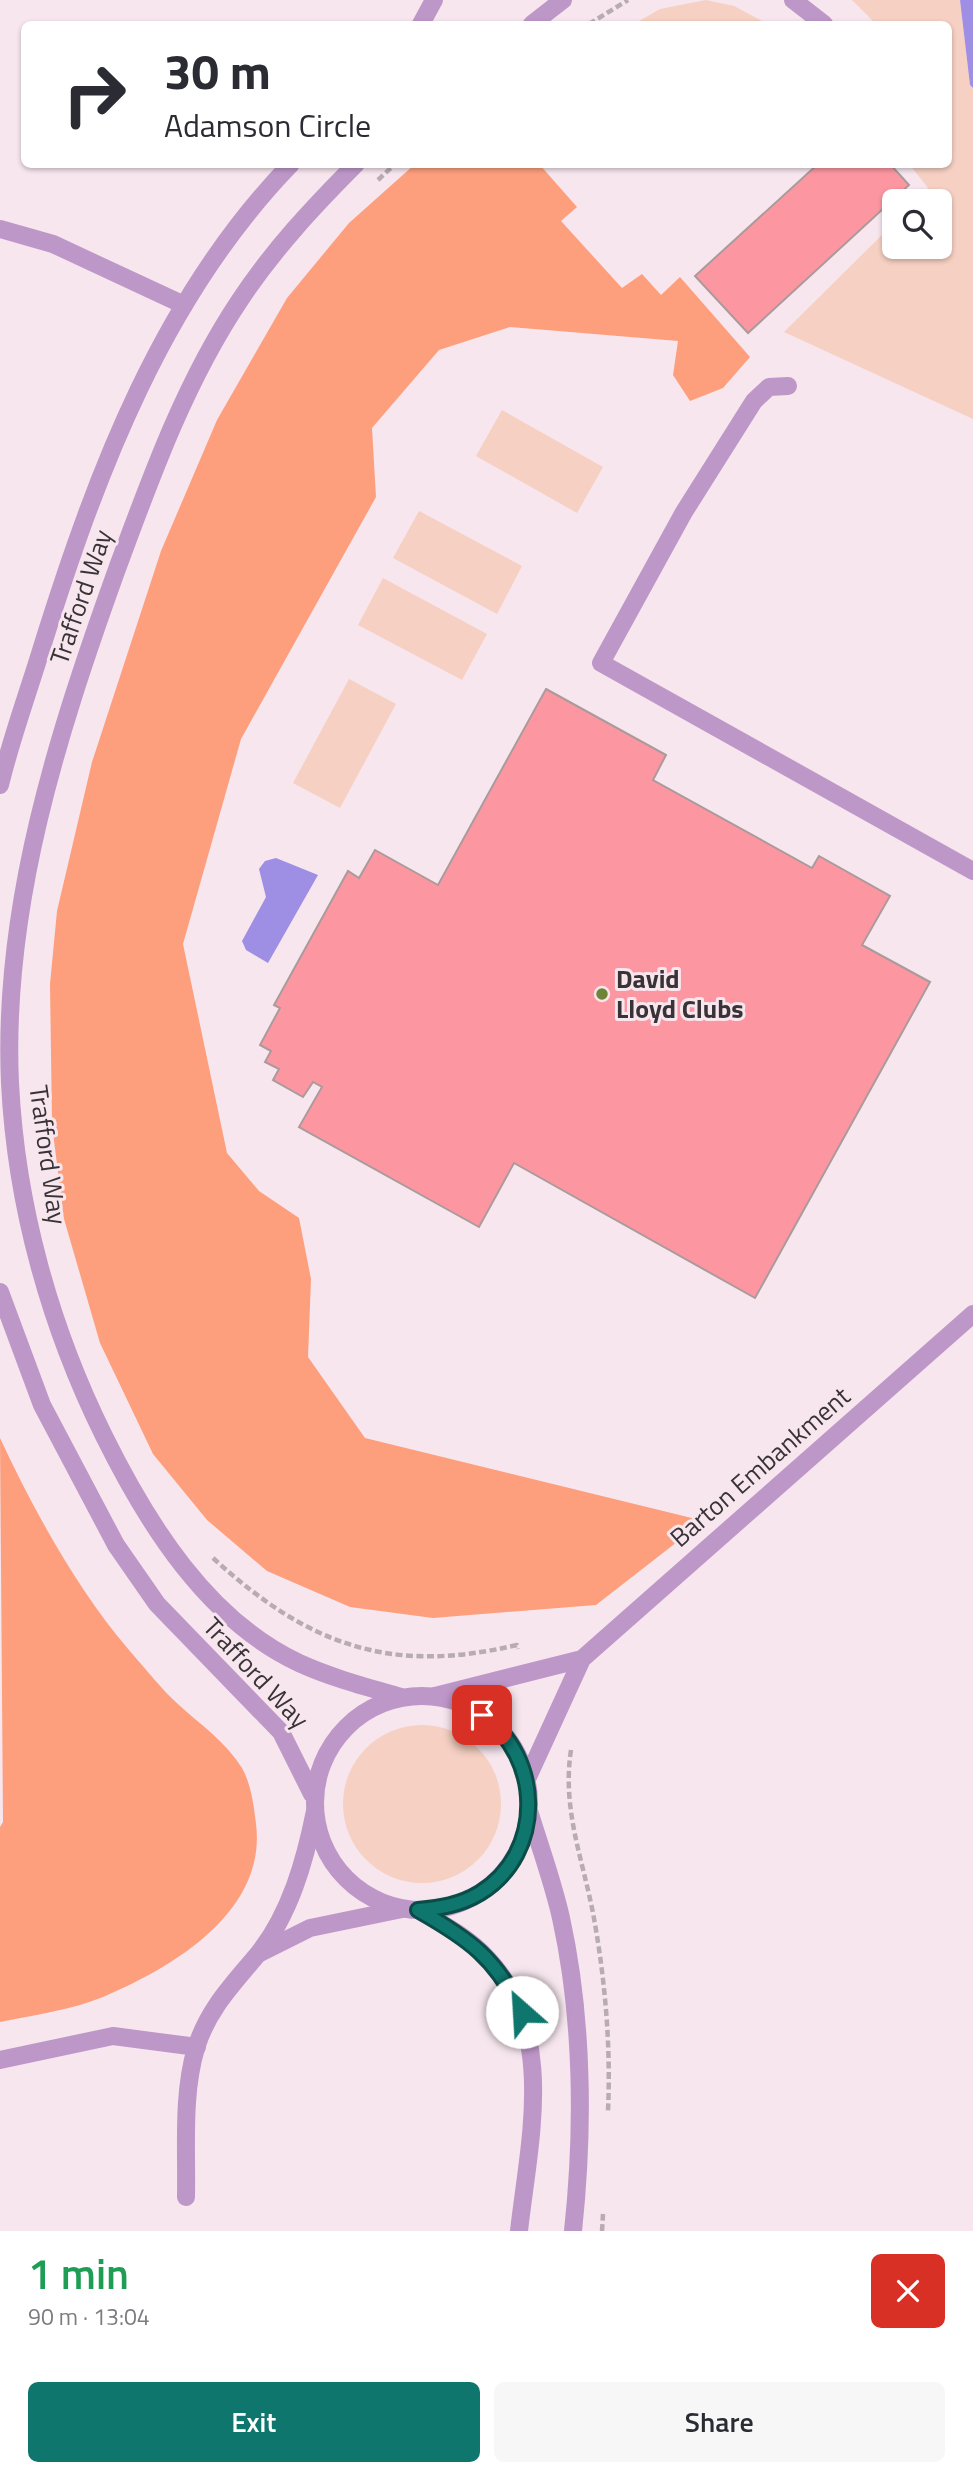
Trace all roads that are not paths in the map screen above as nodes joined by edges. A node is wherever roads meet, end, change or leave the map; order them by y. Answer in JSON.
{"nodes":[{"id":1,"x":434,"y":0,"type":"edge"},
{"id":2,"x":563,"y":0,"type":"edge"},
{"id":3,"x":793,"y":0,"type":"edge"},
{"id":4,"x":423,"y":21,"type":"edge"},
{"id":5,"x":536,"y":21,"type":"edge"},
{"id":6,"x":820,"y":21,"type":"edge"},
{"id":7,"x":287,"y":168,"type":"edge"},
{"id":8,"x":352,"y":168,"type":"edge"},
{"id":9,"x":0,"y":229,"type":"edge"},
{"id":10,"x":184,"y":305,"type":"junction"},
{"id":11,"x":788,"y":386,"type":"dead end"},
{"id":12,"x":0,"y":785,"type":"edge"},
{"id":13,"x":973,"y":871,"type":"edge"},
{"id":14,"x":0,"y":1295,"type":"edge"},
{"id":15,"x":973,"y":1314,"type":"edge"},
{"id":16,"x":582,"y":1659,"type":"junction"},
{"id":17,"x":435,"y":1696,"type":"junction"},
{"id":18,"x":401,"y":1697,"type":"junction"},
{"id":19,"x":527,"y":1779,"type":"junction"},
{"id":20,"x":315,"y":1802,"type":"junction"},
{"id":21,"x":529,"y":1811,"type":"junction"},
{"id":22,"x":410,"y":1910,"type":"junction"},
{"id":23,"x":258,"y":1954,"type":"junction"},
{"id":24,"x":197,"y":2047,"type":"junction"},
{"id":25,"x":0,"y":2060,"type":"edge"},
{"id":26,"x":186,"y":2197,"type":"dead end"},
{"id":27,"x":519,"y":2231,"type":"edge"},
{"id":28,"x":573,"y":2231,"type":"edge"}],
"edges":[{"from":1,"to":4,"type":"street"},
{"from":2,"to":5,"type":"street"},
{"from":3,"to":6,"type":"street"},
{"from":7,"to":10,"type":"street","name":"Trafford Way"},
{"from":8,"to":18,"type":"street","name":"Trafford Way"},
{"from":9,"to":10,"type":"street"},
{"from":10,"to":12,"type":"street","name":"Trafford Way"},
{"from":11,"to":13,"type":"street"},
{"from":14,"to":20,"type":"street","name":"Trafford Way"},
{"from":15,"to":16,"type":"street","name":"Barton Embankment"},
{"from":16,"to":17,"type":"street","name":"Barton Embankment"},
{"from":16,"to":19,"type":"street","name":"Barton Embankment"},
{"from":17,"to":18,"type":"street"},
{"from":17,"to":19,"type":"street"},
{"from":18,"to":20,"type":"street"},
{"from":19,"to":21,"type":"street"},
{"from":20,"to":22,"type":"street"},
{"from":20,"to":23,"type":"street"},
{"from":21,"to":22,"type":"street"},
{"from":21,"to":28,"type":"street"},
{"from":22,"to":23,"type":"street"},
{"from":22,"to":27,"type":"street"},
{"from":23,"to":24,"type":"street"},
{"from":24,"to":25,"type":"street"},
{"from":24,"to":26,"type":"street"}]}
